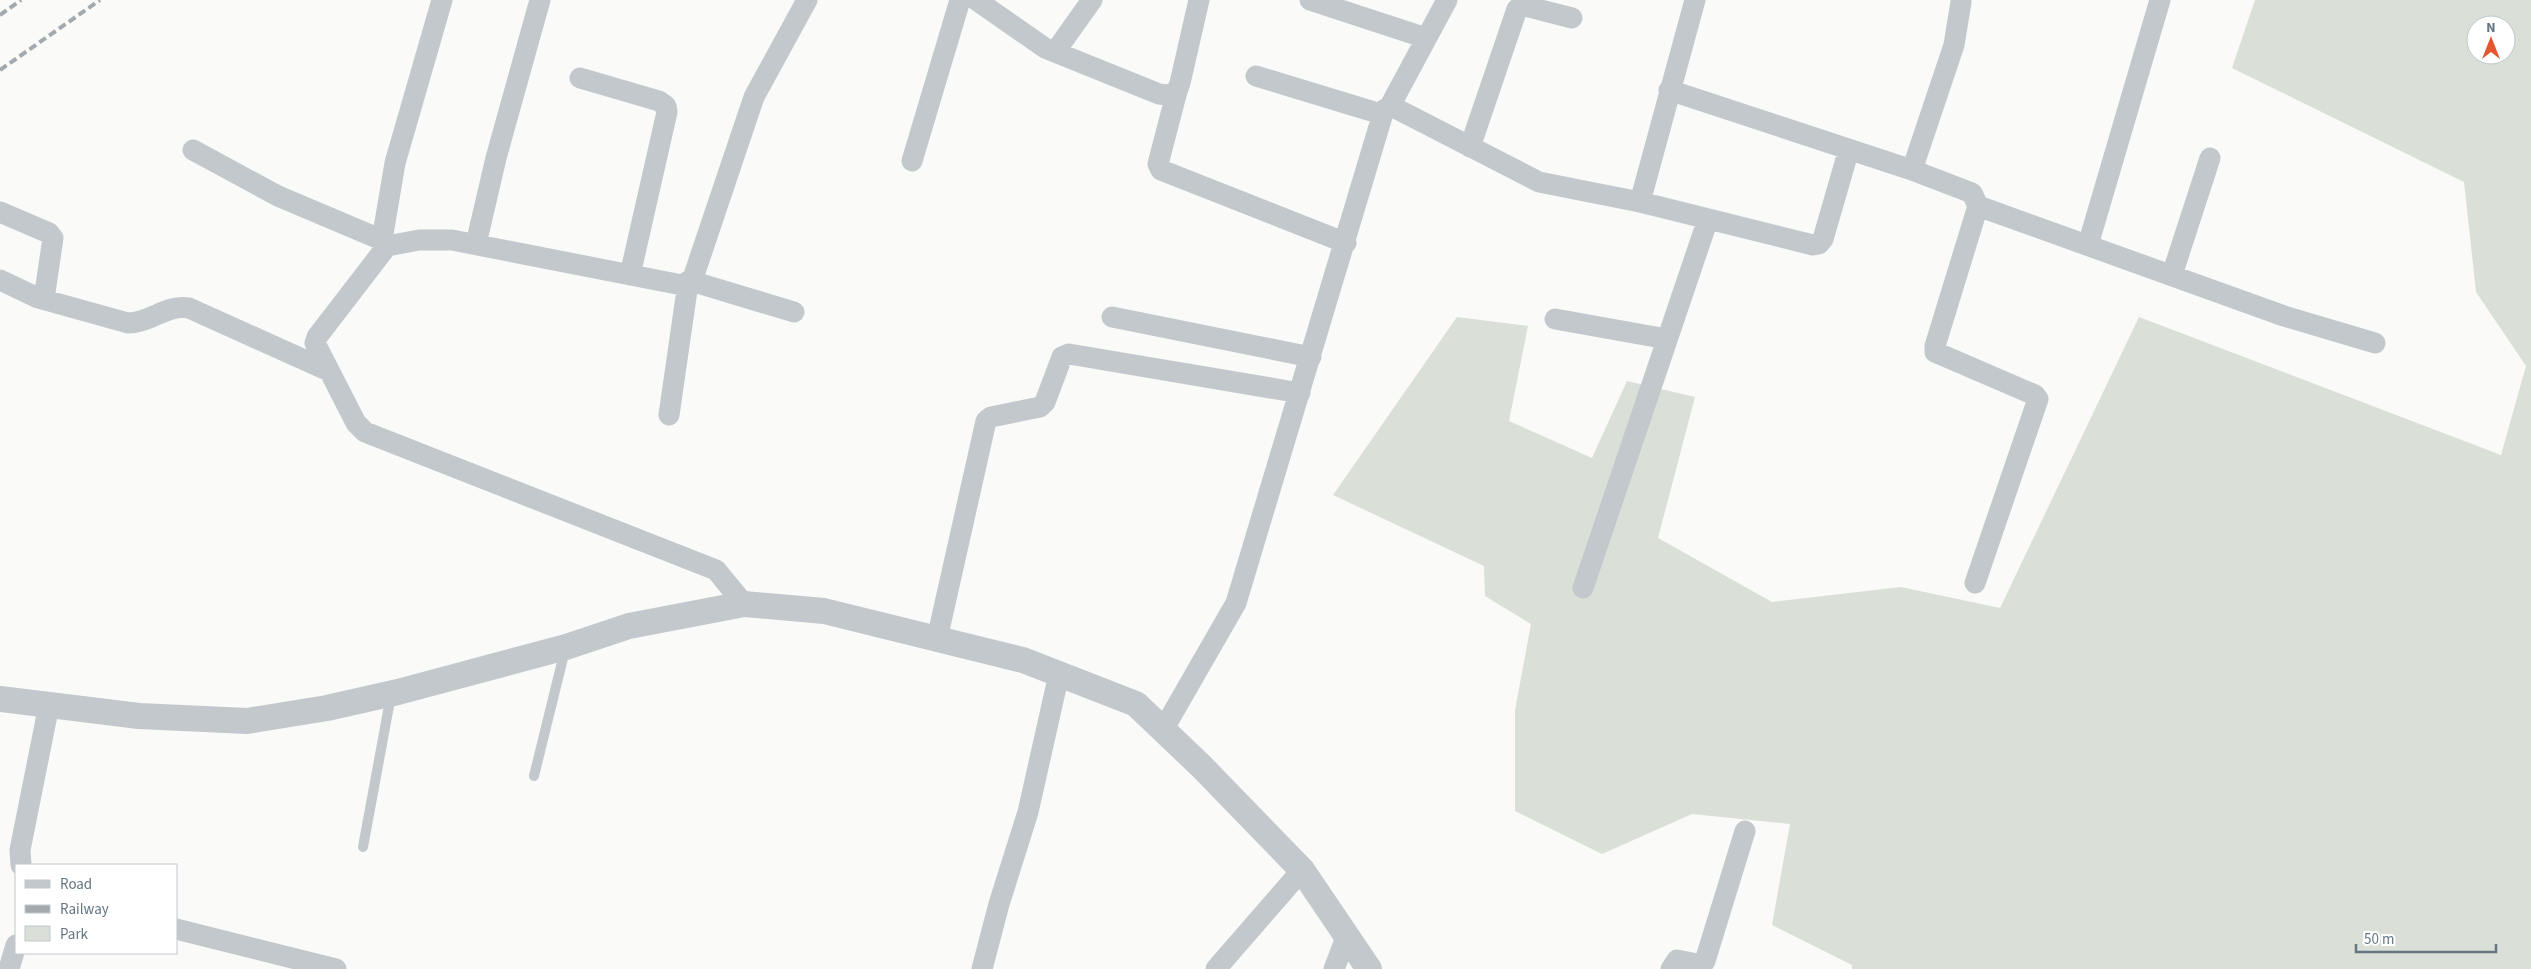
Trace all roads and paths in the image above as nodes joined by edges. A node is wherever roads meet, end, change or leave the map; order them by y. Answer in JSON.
{"nodes":[{"id":1,"x":442,"y":0,"type":"edge"},
{"id":2,"x":540,"y":0,"type":"edge"},
{"id":3,"x":807,"y":0,"type":"edge"},
{"id":4,"x":960,"y":0,"type":"edge"},
{"id":5,"x":976,"y":0,"type":"edge"},
{"id":6,"x":1092,"y":0,"type":"edge"},
{"id":7,"x":1200,"y":0,"type":"edge"},
{"id":8,"x":1310,"y":0,"type":"edge"},
{"id":9,"x":1447,"y":0,"type":"edge"},
{"id":10,"x":1695,"y":0,"type":"edge"},
{"id":11,"x":2160,"y":0,"type":"edge"},
{"id":12,"x":1961,"y":2,"type":"dead end"},
{"id":13,"x":1572,"y":18,"type":"dead end"},
{"id":14,"x":1426,"y":38,"type":"junction"},
{"id":15,"x":1055,"y":52,"type":"junction"},
{"id":16,"x":1256,"y":76,"type":"dead end"},
{"id":17,"x":580,"y":78,"type":"dead end"},
{"id":18,"x":1669,"y":90,"type":"junction"},
{"id":19,"x":1177,"y":92,"type":"junction"},
{"id":20,"x":1386,"y":110,"type":"junction"},
{"id":21,"x":1470,"y":147,"type":"junction"},
{"id":22,"x":1849,"y":149,"type":"junction"},
{"id":23,"x":193,"y":150,"type":"dead end"},
{"id":24,"x":2210,"y":158,"type":"dead end"},
{"id":25,"x":912,"y":161,"type":"dead end"},
{"id":26,"x":1912,"y":170,"type":"junction"},
{"id":27,"x":1640,"y":202,"type":"junction"},
{"id":28,"x":1978,"y":206,"type":"junction"},
{"id":29,"x":0,"y":212,"type":"edge"},
{"id":30,"x":1708,"y":219,"type":"junction"},
{"id":31,"x":384,"y":243,"type":"junction"},
{"id":32,"x":1346,"y":243,"type":"junction"},
{"id":33,"x":476,"y":244,"type":"junction"},
{"id":34,"x":2088,"y":245,"type":"junction"},
{"id":35,"x":630,"y":275,"type":"junction"},
{"id":36,"x":2172,"y":275,"type":"junction"},
{"id":37,"x":0,"y":280,"type":"edge"},
{"id":38,"x":690,"y":282,"type":"junction"},
{"id":39,"x":44,"y":299,"type":"junction"},
{"id":40,"x":794,"y":312,"type":"dead end"},
{"id":41,"x":1112,"y":317,"type":"dead end"},
{"id":42,"x":1555,"y":319,"type":"dead end"},
{"id":43,"x":1667,"y":339,"type":"junction"},
{"id":44,"x":2375,"y":343,"type":"dead end"},
{"id":45,"x":1311,"y":357,"type":"junction"},
{"id":46,"x":329,"y":371,"type":"junction"},
{"id":47,"x":1300,"y":392,"type":"junction"},
{"id":48,"x":669,"y":415,"type":"dead end"},
{"id":49,"x":1975,"y":583,"type":"dead end"},
{"id":50,"x":1583,"y":588,"type":"dead end"},
{"id":51,"x":744,"y":604,"type":"junction"},
{"id":52,"x":937,"y":639,"type":"junction"},
{"id":53,"x":566,"y":647,"type":"junction"},
{"id":54,"x":1059,"y":674,"type":"junction"},
{"id":55,"x":391,"y":694,"type":"junction"},
{"id":56,"x":0,"y":699,"type":"edge"},
{"id":57,"x":49,"y":705,"type":"junction"},
{"id":58,"x":1163,"y":730,"type":"junction"},
{"id":59,"x":534,"y":776,"type":"dead end"},
{"id":60,"x":1745,"y":830,"type":"dead end"},
{"id":61,"x":363,"y":847,"type":"dead end"},
{"id":62,"x":21,"y":864,"type":"edge"},
{"id":63,"x":1302,"y":870,"type":"junction"},
{"id":64,"x":178,"y":930,"type":"edge"},
{"id":65,"x":1347,"y":935,"type":"junction"},
{"id":66,"x":15,"y":948,"type":"edge"},
{"id":67,"x":8,"y":969,"type":"edge"},
{"id":68,"x":336,"y":969,"type":"edge"},
{"id":69,"x":982,"y":969,"type":"edge"},
{"id":70,"x":1216,"y":969,"type":"edge"},
{"id":71,"x":1334,"y":969,"type":"edge"},
{"id":72,"x":1369,"y":969,"type":"edge"},
{"id":73,"x":1670,"y":969,"type":"edge"}],
"edges":[{"from":1,"to":31,"type":"street"},
{"from":2,"to":33,"type":"street"},
{"from":3,"to":38,"type":"street"},
{"from":4,"to":25,"type":"street"},
{"from":5,"to":15,"type":"street"},
{"from":6,"to":15,"type":"street"},
{"from":7,"to":19,"type":"street"},
{"from":8,"to":14,"type":"street"},
{"from":9,"to":14,"type":"street"},
{"from":10,"to":18,"type":"street"},
{"from":11,"to":34,"type":"street"},
{"from":12,"to":26,"type":"street"},
{"from":13,"to":21,"type":"street"},
{"from":14,"to":20,"type":"street"},
{"from":15,"to":19,"type":"street"},
{"from":16,"to":20,"type":"street"},
{"from":17,"to":35,"type":"street"},
{"from":18,"to":22,"type":"street"},
{"from":18,"to":27,"type":"street"},
{"from":19,"to":32,"type":"street"},
{"from":20,"to":21,"type":"street"},
{"from":20,"to":32,"type":"street"},
{"from":21,"to":27,"type":"street"},
{"from":22,"to":26,"type":"street"},
{"from":22,"to":30,"type":"street"},
{"from":23,"to":31,"type":"street"},
{"from":24,"to":36,"type":"street"},
{"from":26,"to":28,"type":"street"},
{"from":27,"to":30,"type":"street"},
{"from":28,"to":34,"type":"street"},
{"from":28,"to":49,"type":"street"},
{"from":29,"to":39,"type":"street"},
{"from":30,"to":43,"type":"street"},
{"from":31,"to":33,"type":"street"},
{"from":31,"to":46,"type":"street"},
{"from":32,"to":45,"type":"street"},
{"from":33,"to":35,"type":"street"},
{"from":34,"to":36,"type":"street"},
{"from":35,"to":38,"type":"street"},
{"from":36,"to":44,"type":"street"},
{"from":37,"to":39,"type":"street"},
{"from":38,"to":40,"type":"street"},
{"from":38,"to":48,"type":"street"},
{"from":39,"to":46,"type":"street"},
{"from":41,"to":45,"type":"street"},
{"from":42,"to":43,"type":"street"},
{"from":43,"to":50,"type":"street"},
{"from":45,"to":47,"type":"street"},
{"from":46,"to":51,"type":"street"},
{"from":47,"to":52,"type":"street"},
{"from":47,"to":58,"type":"street"},
{"from":51,"to":52,"type":"street"},
{"from":51,"to":53,"type":"street"},
{"from":52,"to":54,"type":"street"},
{"from":53,"to":55,"type":"street"},
{"from":53,"to":59,"type":"lane"},
{"from":54,"to":58,"type":"street"},
{"from":54,"to":69,"type":"street"},
{"from":55,"to":57,"type":"street"},
{"from":55,"to":61,"type":"lane"},
{"from":56,"to":57,"type":"street"},
{"from":57,"to":62,"type":"street"},
{"from":58,"to":63,"type":"street"},
{"from":60,"to":73,"type":"street"},
{"from":63,"to":65,"type":"street"},
{"from":63,"to":70,"type":"street"},
{"from":64,"to":68,"type":"street"},
{"from":65,"to":71,"type":"street"},
{"from":65,"to":72,"type":"street"},
{"from":66,"to":67,"type":"street"}]}
